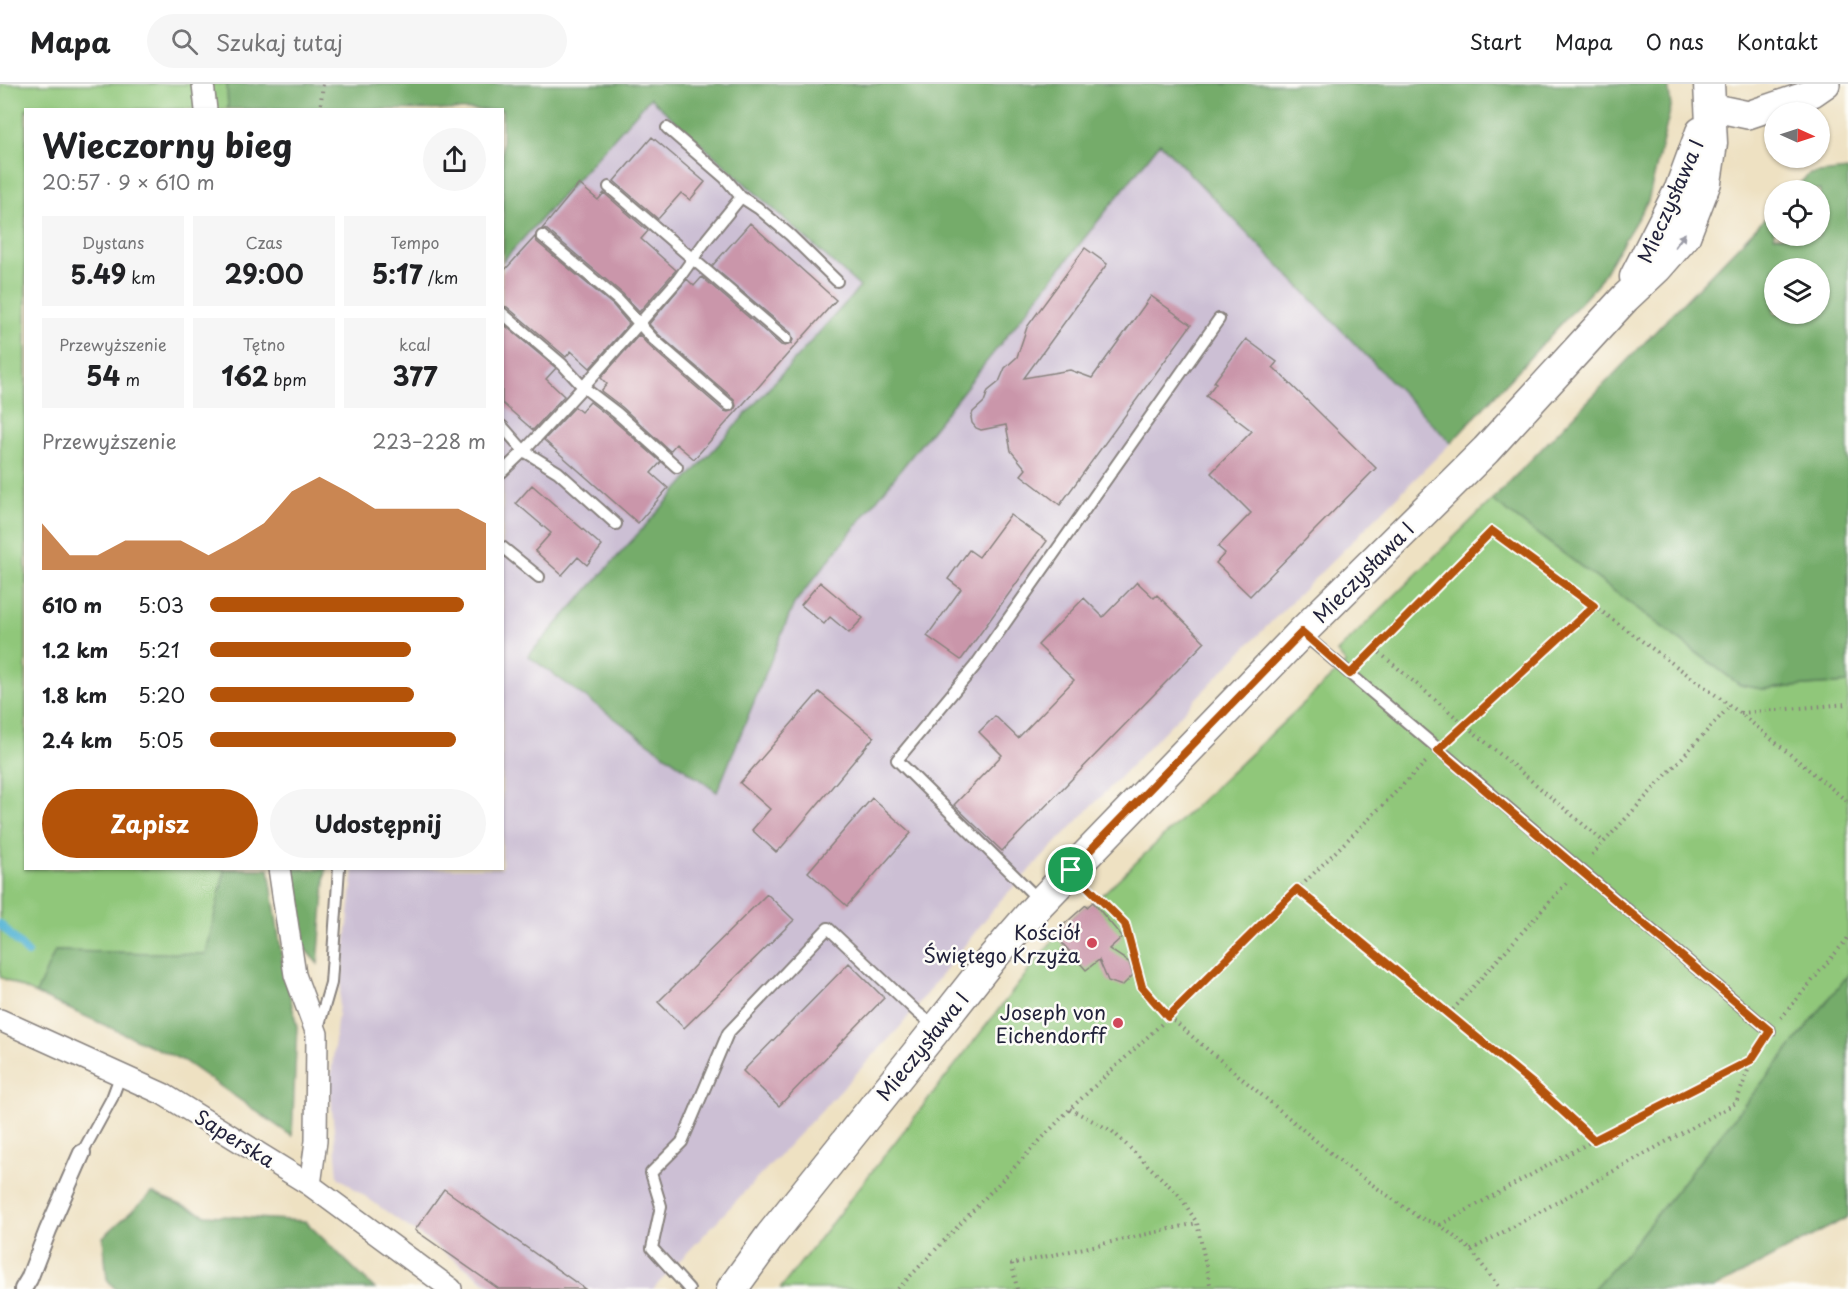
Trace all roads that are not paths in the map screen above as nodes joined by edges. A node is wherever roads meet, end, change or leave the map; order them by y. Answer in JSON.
{"nodes":[{"id":1,"x":203,"y":84,"type":"edge"},
{"id":2,"x":1826,"y":84,"type":"edge"},
{"id":3,"x":1709,"y":95,"type":"edge"},
{"id":4,"x":206,"y":108,"type":"edge"},
{"id":5,"x":667,"y":128,"type":"dead end"},
{"id":6,"x":609,"y":187,"type":"dead end"},
{"id":7,"x":741,"y":197,"type":"junction"},
{"id":8,"x":542,"y":236,"type":"dead end"},
{"id":9,"x":693,"y":258,"type":"junction"},
{"id":10,"x":837,"y":281,"type":"dead end"},
{"id":11,"x":504,"y":315,"type":"edge"},
{"id":12,"x":1219,"y":319,"type":"dead end"},
{"id":13,"x":639,"y":324,"type":"junction"},
{"id":14,"x":786,"y":339,"type":"dead end"},
{"id":15,"x":583,"y":387,"type":"junction"},
{"id":16,"x":729,"y":405,"type":"dead end"},
{"id":17,"x":504,"y":428,"type":"edge"},
{"id":18,"x":524,"y":451,"type":"junction"},
{"id":19,"x":677,"y":467,"type":"dead end"},
{"id":20,"x":504,"y":470,"type":"edge"},
{"id":21,"x":616,"y":524,"type":"dead end"},
{"id":22,"x":504,"y":549,"type":"edge"},
{"id":23,"x":539,"y":577,"type":"dead end"},
{"id":24,"x":1302,"y":632,"type":"junction"},
{"id":25,"x":279,"y":870,"type":"edge"},
{"id":26,"x":339,"y":870,"type":"edge"},
{"id":27,"x":1041,"y":902,"type":"junction"},
{"id":28,"x":0,"y":1020,"type":"edge"},
{"id":29,"x":937,"y":1028,"type":"junction"},
{"id":30,"x":1770,"y":1031,"type":"road end"},
{"id":31,"x":317,"y":1034,"type":"junction"},
{"id":32,"x":121,"y":1074,"type":"junction"},
{"id":33,"x":82,"y":1153,"type":"joint"},
{"id":34,"x":310,"y":1185,"type":"junction"},
{"id":35,"x":23,"y":1289,"type":"edge"},
{"id":36,"x":451,"y":1289,"type":"edge"},
{"id":37,"x":690,"y":1289,"type":"edge"},
{"id":38,"x":732,"y":1289,"type":"edge"}],
"edges":[{"from":1,"to":4,"type":"street"},
{"from":2,"to":3,"type":"street"},
{"from":3,"to":24,"type":"main road","name":"Mieczysława I"},
{"from":5,"to":7,"type":"lane"},
{"from":6,"to":9,"type":"lane"},
{"from":7,"to":9,"type":"lane"},
{"from":7,"to":10,"type":"lane"},
{"from":8,"to":13,"type":"lane"},
{"from":9,"to":13,"type":"lane"},
{"from":9,"to":14,"type":"lane"},
{"from":11,"to":15,"type":"lane"},
{"from":12,"to":27,"type":"lane"},
{"from":13,"to":15,"type":"lane"},
{"from":13,"to":16,"type":"lane"},
{"from":15,"to":18,"type":"lane"},
{"from":15,"to":19,"type":"lane"},
{"from":17,"to":18,"type":"lane"},
{"from":18,"to":20,"type":"lane"},
{"from":18,"to":21,"type":"lane"},
{"from":22,"to":23,"type":"lane"},
{"from":24,"to":27,"type":"main road","name":"Mieczysława I"},
{"from":24,"to":30,"type":"lane"},
{"from":25,"to":31,"type":"street"},
{"from":26,"to":31,"type":"lane"},
{"from":27,"to":29,"type":"main road","name":"Mieczysława I"},
{"from":28,"to":32,"type":"street","name":"Saperska"},
{"from":29,"to":37,"type":"lane"},
{"from":29,"to":38,"type":"main road","name":"Mieczysława I"},
{"from":31,"to":34,"type":"street"},
{"from":32,"to":33,"type":"lane"},
{"from":32,"to":34,"type":"street","name":"Saperska"},
{"from":33,"to":35,"type":"street"},
{"from":34,"to":36,"type":"street","name":"Saperska"}]}
